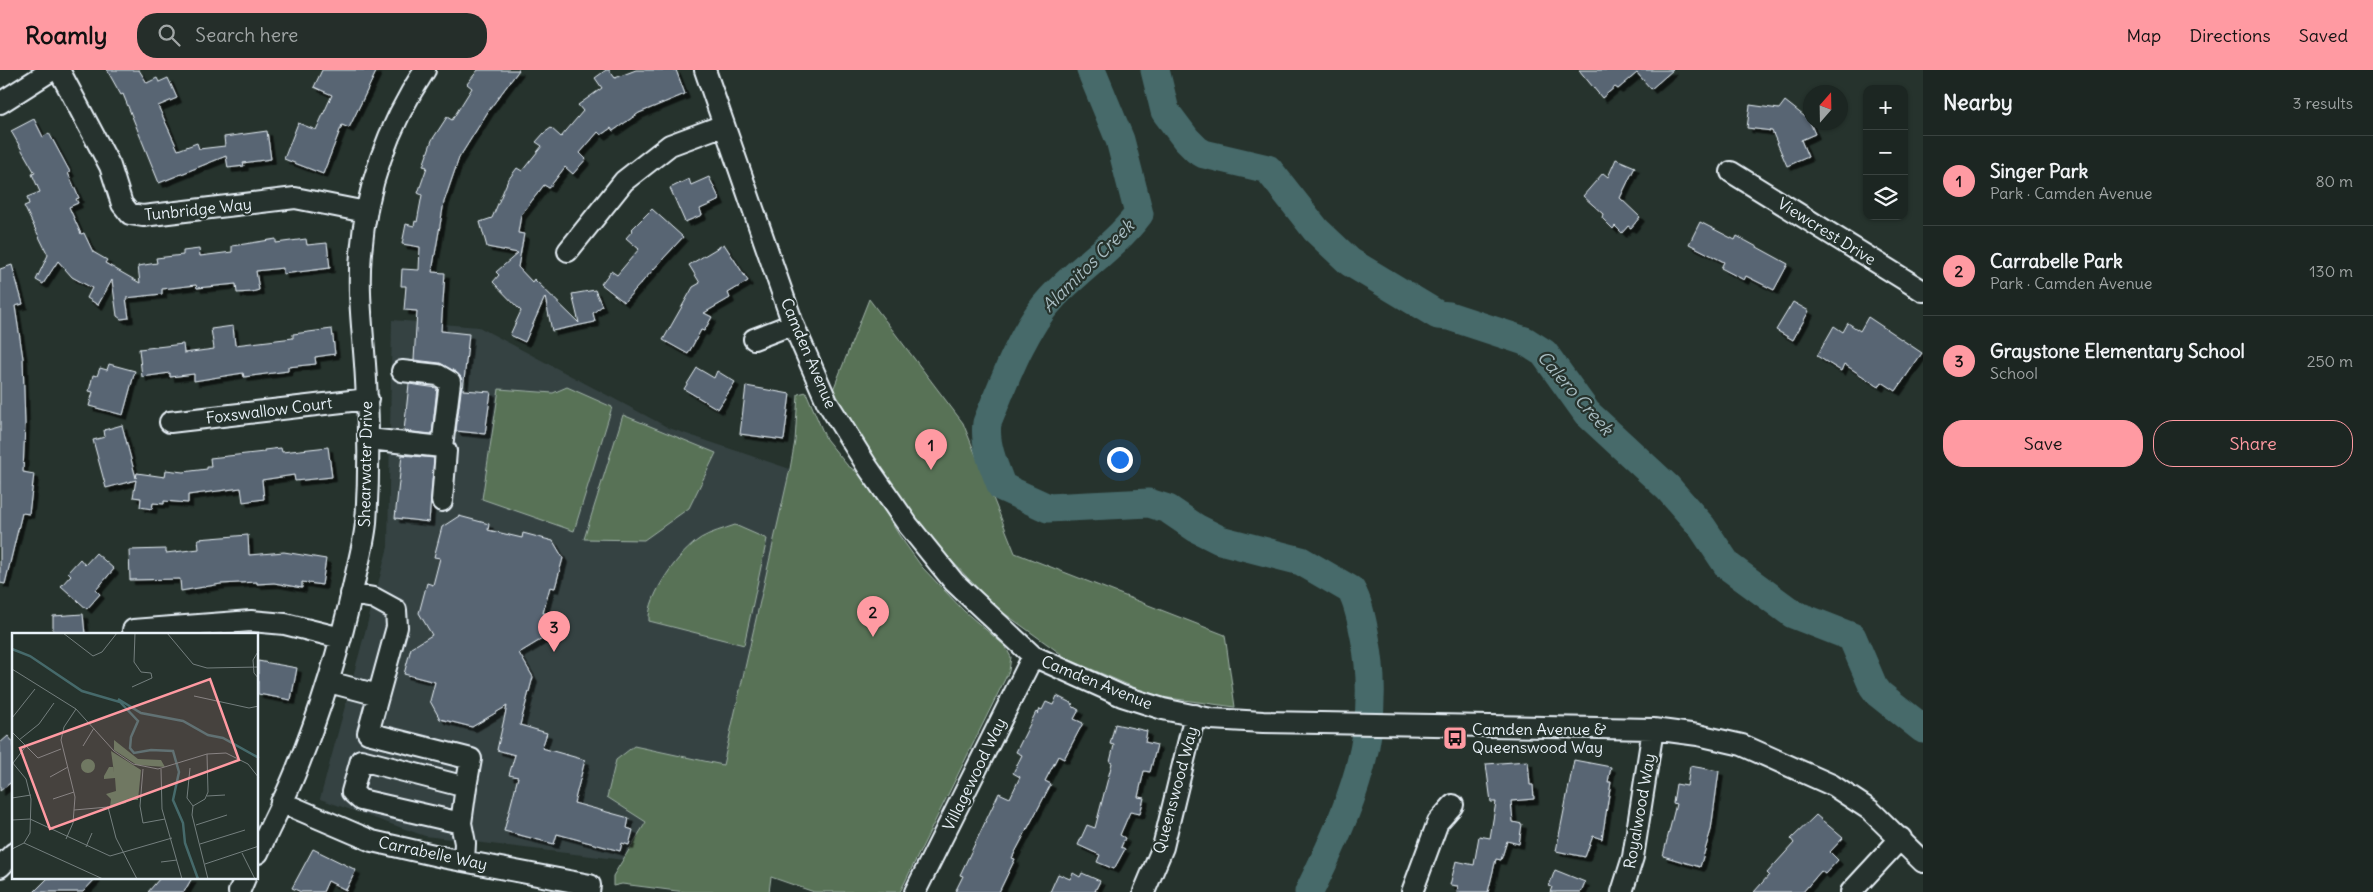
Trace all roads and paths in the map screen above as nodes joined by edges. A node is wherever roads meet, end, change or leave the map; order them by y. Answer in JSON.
{"nodes":[{"id":1,"x":52,"y":70,"type":"edge"},
{"id":2,"x":59,"y":70,"type":"edge"},
{"id":3,"x":425,"y":70,"type":"edge"},
{"id":4,"x":705,"y":70,"type":"edge"},
{"id":5,"x":0,"y":103,"type":"edge"},
{"id":6,"x":724,"y":125,"type":"junction"},
{"id":7,"x":1731,"y":172,"type":"dead end"},
{"id":8,"x":366,"y":212,"type":"junction"},
{"id":9,"x":568,"y":252,"type":"dead end"},
{"id":10,"x":1923,"y":291,"type":"edge"},
{"id":11,"x":793,"y":324,"type":"junction"},
{"id":12,"x":754,"y":340,"type":"dead end"},
{"id":13,"x":402,"y":371,"type":"dead end"},
{"id":14,"x":368,"y":399,"type":"junction"},
{"id":15,"x":170,"y":422,"type":"dead end"},
{"id":16,"x":368,"y":440,"type":"junction"},
{"id":17,"x":442,"y":448,"type":"junction"},
{"id":18,"x":442,"y":501,"type":"dead end"},
{"id":19,"x":351,"y":594,"type":"junction"},
{"id":20,"x":133,"y":630,"type":"dead end"},
{"id":21,"x":341,"y":638,"type":"junction"},
{"id":22,"x":1033,"y":656,"type":"junction"},
{"id":23,"x":329,"y":682,"type":"junction"},
{"id":24,"x":378,"y":695,"type":"junction"},
{"id":25,"x":1195,"y":715,"type":"junction"},
{"id":26,"x":1654,"y":729,"type":"junction"},
{"id":27,"x":368,"y":733,"type":"junction"},
{"id":28,"x":361,"y":760,"type":"junction"},
{"id":29,"x":466,"y":787,"type":"junction"},
{"id":30,"x":281,"y":802,"type":"junction"},
{"id":31,"x":1453,"y":805,"type":"dead end"},
{"id":32,"x":461,"y":823,"type":"junction"},
{"id":33,"x":1901,"y":838,"type":"junction"},
{"id":34,"x":259,"y":850,"type":"edge"},
{"id":35,"x":12,"y":855,"type":"edge"},
{"id":36,"x":464,"y":861,"type":"junction"},
{"id":37,"x":1923,"y":862,"type":"edge"},
{"id":38,"x":0,"y":868,"type":"edge"},
{"id":39,"x":244,"y":880,"type":"edge"},
{"id":40,"x":590,"y":888,"type":"edge"},
{"id":41,"x":239,"y":892,"type":"edge"},
{"id":42,"x":915,"y":892,"type":"edge"},
{"id":43,"x":1144,"y":892,"type":"edge"},
{"id":44,"x":1412,"y":892,"type":"edge"},
{"id":45,"x":1622,"y":892,"type":"edge"},
{"id":46,"x":1851,"y":892,"type":"edge"}],
"edges":[{"from":1,"to":5,"type":"street"},
{"from":2,"to":8,"type":"street","name":"Tunbridge Way"},
{"from":3,"to":8,"type":"street","name":"Shearwater Drive"},
{"from":4,"to":6,"type":"street","name":"Camden Avenue"},
{"from":6,"to":9,"type":"street"},
{"from":6,"to":11,"type":"street","name":"Camden Avenue"},
{"from":7,"to":10,"type":"street","name":"Viewcrest Drive"},
{"from":8,"to":14,"type":"street","name":"Shearwater Drive"},
{"from":11,"to":12,"type":"street"},
{"from":11,"to":22,"type":"street","name":"Camden Avenue"},
{"from":13,"to":17,"type":"street"},
{"from":14,"to":15,"type":"street","name":"Foxswallow Court"},
{"from":14,"to":16,"type":"street","name":"Shearwater Drive"},
{"from":16,"to":17,"type":"street"},
{"from":16,"to":19,"type":"street","name":"Shearwater Drive"},
{"from":17,"to":18,"type":"street"},
{"from":19,"to":21,"type":"street","name":"Shearwater Drive"},
{"from":19,"to":24,"type":"street"},
{"from":20,"to":21,"type":"street"},
{"from":21,"to":23,"type":"street","name":"Shearwater Drive"},
{"from":22,"to":25,"type":"street","name":"Camden Avenue"},
{"from":22,"to":42,"type":"street","name":"Villagewood Way"},
{"from":23,"to":24,"type":"street"},
{"from":23,"to":30,"type":"street","name":"Shearwater Drive"},
{"from":24,"to":27,"type":"street"},
{"from":25,"to":26,"type":"street","name":"Camden Avenue"},
{"from":25,"to":43,"type":"street","name":"Queenswood Way"},
{"from":26,"to":33,"type":"street","name":"Camden Avenue"},
{"from":26,"to":45,"type":"street","name":"Royalwood Way"},
{"from":27,"to":28,"type":"street"},
{"from":27,"to":29,"type":"street"},
{"from":28,"to":29,"type":"street"},
{"from":28,"to":32,"type":"street"},
{"from":29,"to":32,"type":"street"},
{"from":30,"to":34,"type":"street","name":"Shearwater Drive"},
{"from":30,"to":36,"type":"street","name":"Carrabelle Way"},
{"from":31,"to":44,"type":"street"},
{"from":32,"to":36,"type":"street"},
{"from":33,"to":37,"type":"street","name":"Camden Avenue"},
{"from":33,"to":46,"type":"street"},
{"from":35,"to":38,"type":"street"},
{"from":36,"to":40,"type":"street","name":"Carrabelle Way"},
{"from":39,"to":41,"type":"street"}]}
